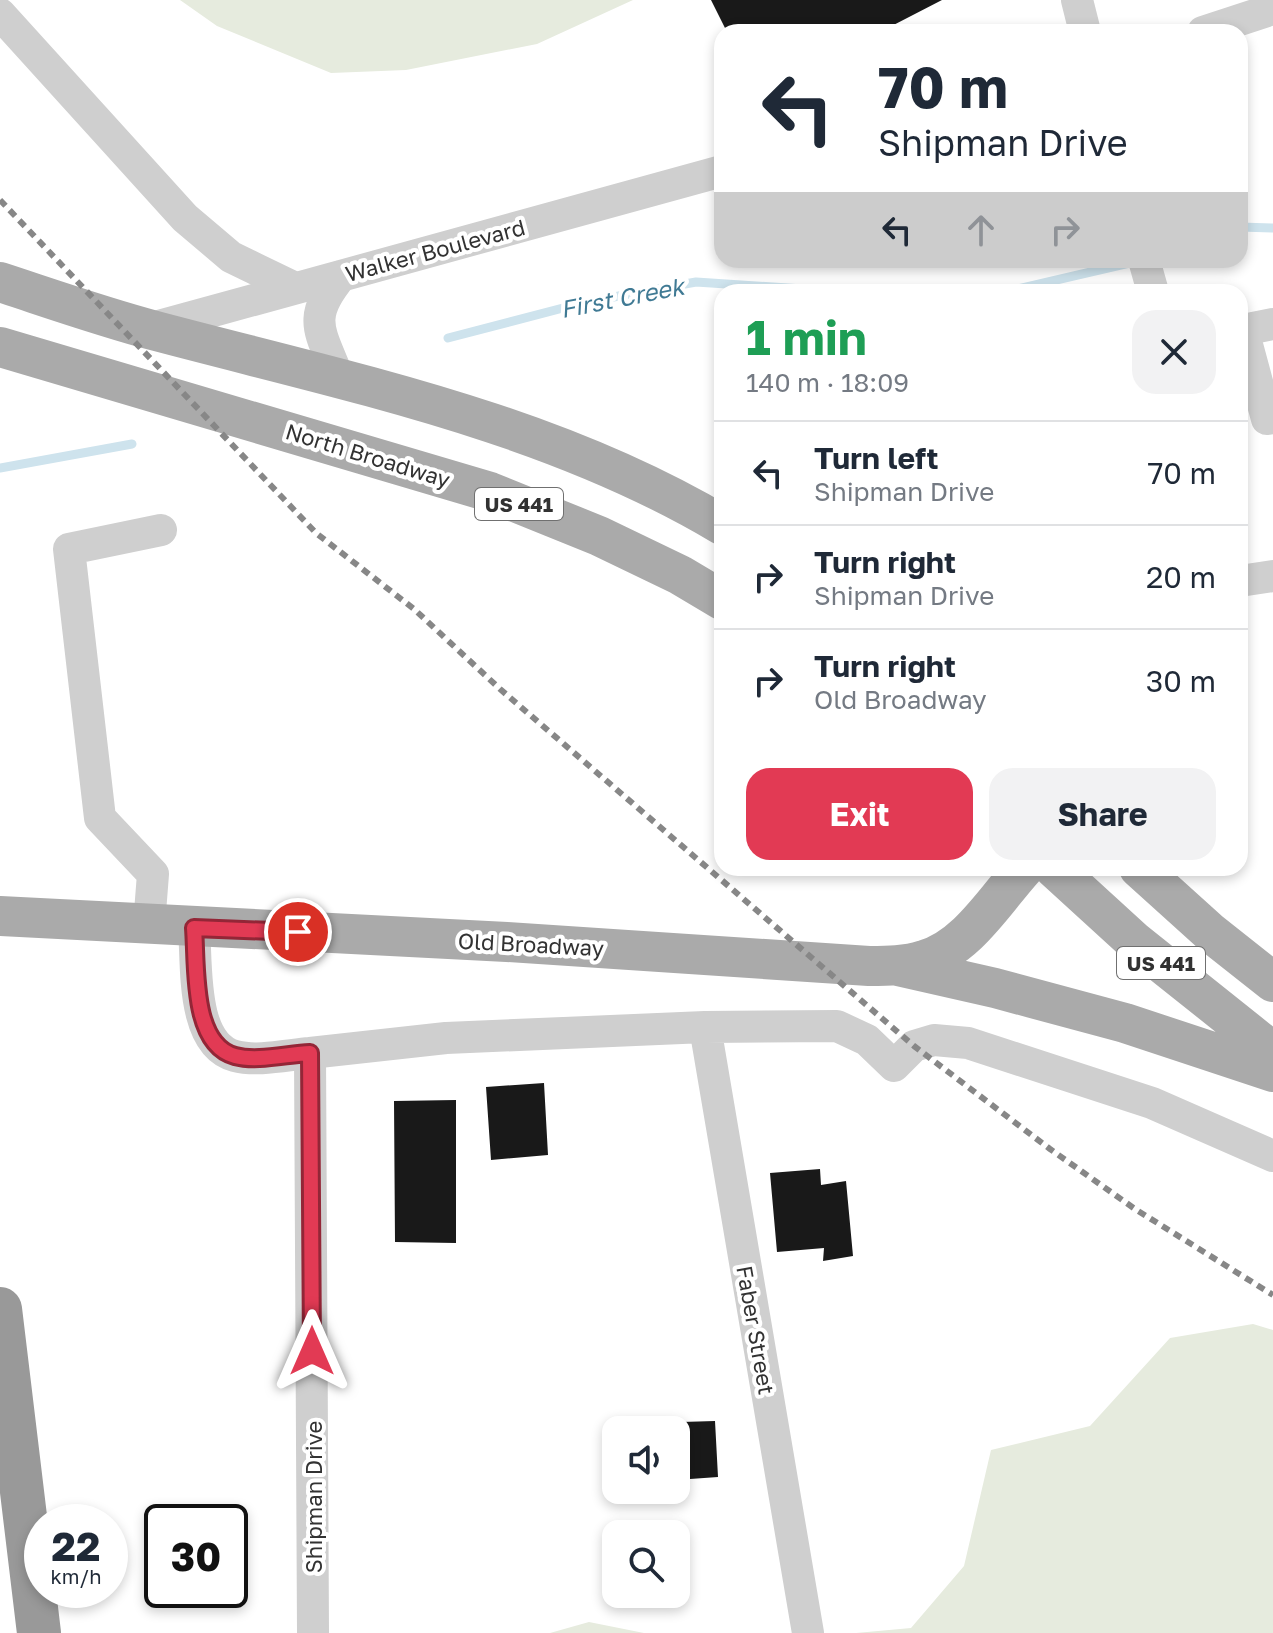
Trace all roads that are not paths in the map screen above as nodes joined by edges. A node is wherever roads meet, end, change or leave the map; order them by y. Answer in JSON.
{"nodes":[{"id":1,"x":1077,"y":0,"type":"edge"},
{"id":2,"x":1273,"y":9,"type":"edge"},
{"id":3,"x":0,"y":14,"type":"edge"},
{"id":4,"x":1083,"y":24,"type":"edge"},
{"id":5,"x":1227,"y":24,"type":"edge"},
{"id":6,"x":714,"y":173,"type":"edge"},
{"id":7,"x":341,"y":276,"type":"junction"},
{"id":8,"x":0,"y":282,"type":"edge"},
{"id":9,"x":295,"y":288,"type":"junction"},
{"id":10,"x":1273,"y":324,"type":"edge"},
{"id":11,"x":148,"y":329,"type":"junction"},
{"id":12,"x":1248,"y":329,"type":"edge"},
{"id":13,"x":0,"y":347,"type":"edge"},
{"id":14,"x":1248,"y":349,"type":"edge"},
{"id":15,"x":338,"y":377,"type":"junction"},
{"id":16,"x":1273,"y":418,"type":"edge"},
{"id":17,"x":714,"y":521,"type":"edge"},
{"id":18,"x":161,"y":530,"type":"dead end"},
{"id":19,"x":1273,"y":576,"type":"edge"},
{"id":20,"x":1248,"y":580,"type":"edge"},
{"id":21,"x":714,"y":595,"type":"edge"},
{"id":22,"x":1017,"y":876,"type":"edge"},
{"id":23,"x":1063,"y":876,"type":"edge"},
{"id":24,"x":1148,"y":876,"type":"edge"},
{"id":25,"x":1180,"y":876,"type":"edge"},
{"id":26,"x":0,"y":916,"type":"edge"},
{"id":27,"x":149,"y":925,"type":"junction"},
{"id":28,"x":194,"y":928,"type":"junction"},
{"id":29,"x":1228,"y":946,"type":"junction"},
{"id":30,"x":898,"y":966,"type":"junction"},
{"id":31,"x":1273,"y":982,"type":"edge"},
{"id":32,"x":705,"y":1027,"type":"junction"},
{"id":33,"x":1273,"y":1052,"type":"edge"},
{"id":34,"x":310,"y":1053,"type":"junction"},
{"id":35,"x":1273,"y":1072,"type":"edge"},
{"id":36,"x":1273,"y":1156,"type":"edge"},
{"id":37,"x":0,"y":1309,"type":"edge"},
{"id":38,"x":39,"y":1633,"type":"edge"},
{"id":39,"x":313,"y":1633,"type":"edge"},
{"id":40,"x":808,"y":1633,"type":"edge"}],
"edges":[{"from":1,"to":4,"type":"street"},
{"from":2,"to":5,"type":"street"},
{"from":3,"to":9,"type":"street"},
{"from":6,"to":7,"type":"street","name":"Walker Boulevard"},
{"from":7,"to":9,"type":"street","name":"Walker Boulevard"},
{"from":7,"to":15,"type":"street"},
{"from":8,"to":11,"type":"main road"},
{"from":9,"to":11,"type":"street","name":"Walker Boulevard"},
{"from":10,"to":12,"type":"street"},
{"from":11,"to":15,"type":"main road"},
{"from":13,"to":21,"type":"main road","name":"North Broadway","number":"US 441"},
{"from":14,"to":16,"type":"street"},
{"from":15,"to":17,"type":"main road"},
{"from":18,"to":27,"type":"street"},
{"from":19,"to":20,"type":"street"},
{"from":22,"to":30,"type":"main road","name":"Old Broadway"},
{"from":23,"to":33,"type":"main road","number":"US 441"},
{"from":24,"to":29,"type":"main road","number":"US 441"},
{"from":25,"to":29,"type":"main road"},
{"from":26,"to":27,"type":"main road","name":"Old Broadway"},
{"from":27,"to":28,"type":"main road","name":"Old Broadway"},
{"from":28,"to":30,"type":"main road","name":"Old Broadway"},
{"from":28,"to":34,"type":"street"},
{"from":29,"to":31,"type":"main road","number":"US 441"},
{"from":30,"to":35,"type":"main road"},
{"from":32,"to":34,"type":"street"},
{"from":32,"to":36,"type":"street"},
{"from":32,"to":40,"type":"street","name":"Faber Street"},
{"from":34,"to":39,"type":"street","name":"Shipman Drive"},
{"from":37,"to":38,"type":"highway"}]}
